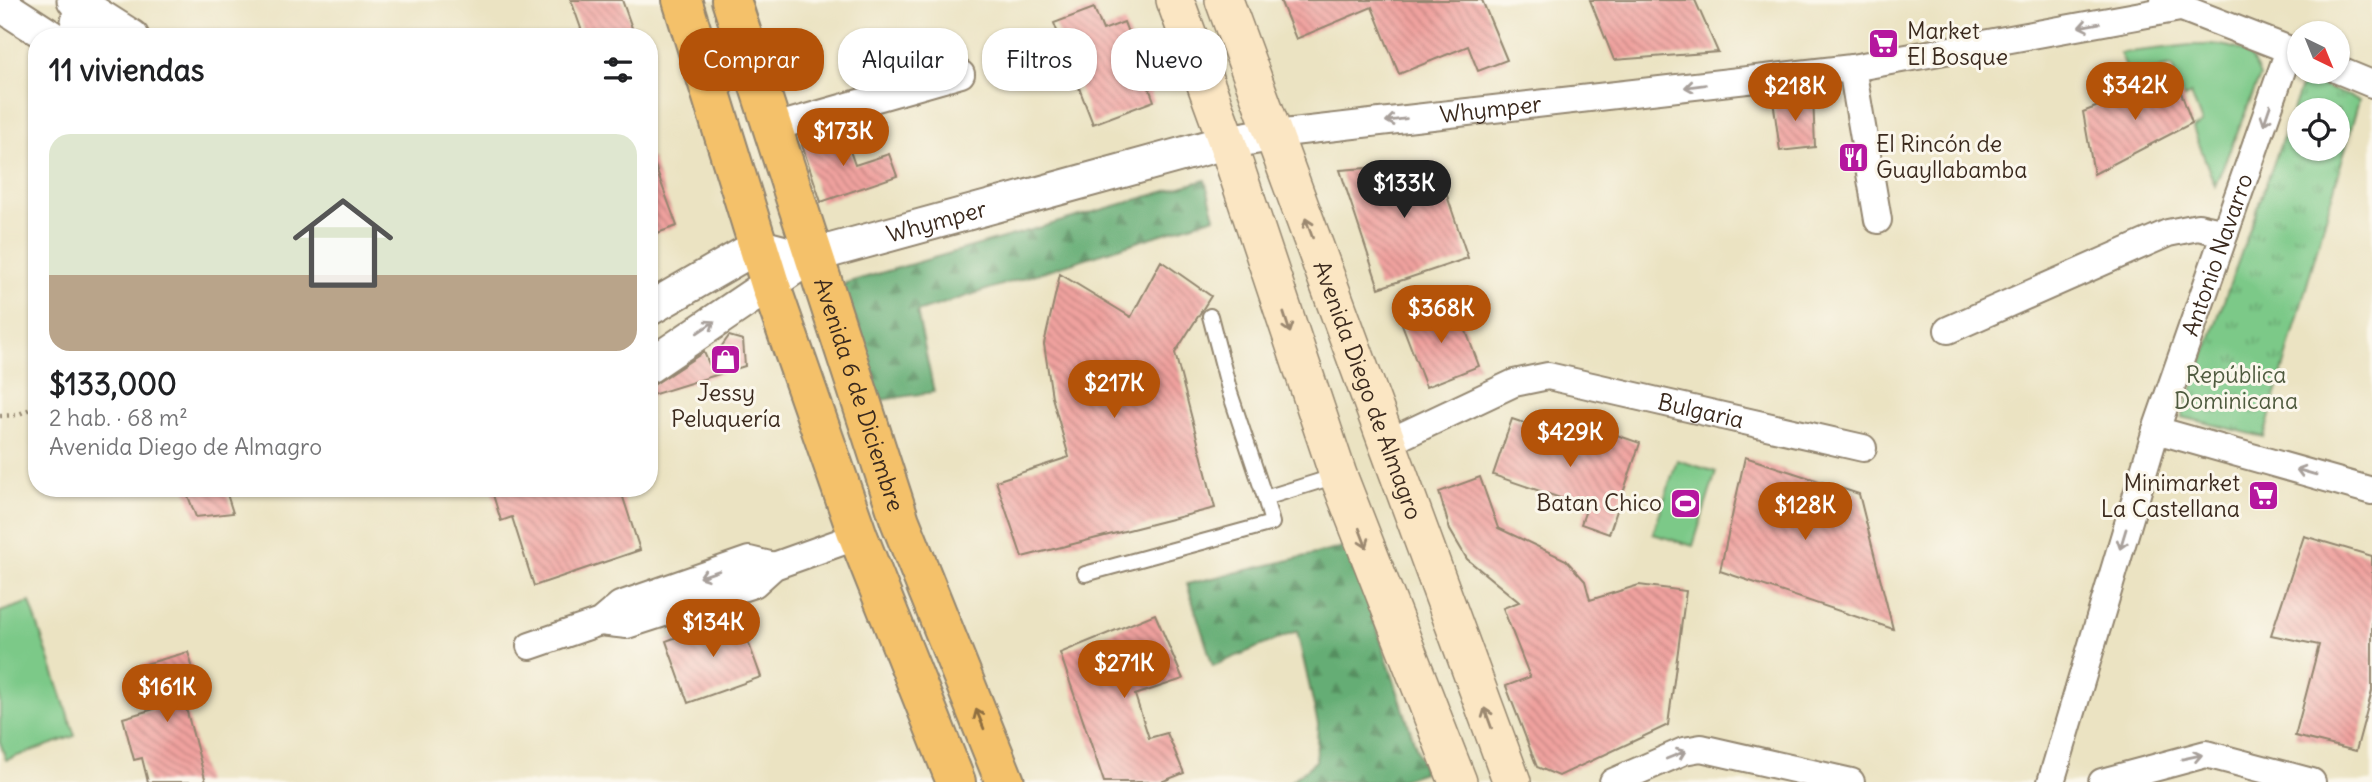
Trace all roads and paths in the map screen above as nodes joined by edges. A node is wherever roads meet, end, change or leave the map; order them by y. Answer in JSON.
{"nodes":[{"id":1,"x":682,"y":0,"type":"edge"},
{"id":2,"x":731,"y":0,"type":"edge"},
{"id":3,"x":1175,"y":0,"type":"edge"},
{"id":4,"x":1224,"y":0,"type":"edge"},
{"id":5,"x":76,"y":1,"type":"edge"},
{"id":6,"x":0,"y":4,"type":"edge"},
{"id":7,"x":2171,"y":4,"type":"edge"},
{"id":8,"x":37,"y":28,"type":"edge"},
{"id":9,"x":73,"y":28,"type":"edge"},
{"id":10,"x":118,"y":28,"type":"edge"},
{"id":11,"x":2287,"y":49,"type":"edge"},
{"id":12,"x":1852,"y":68,"type":"junction"},
{"id":13,"x":2287,"y":70,"type":"edge"},
{"id":14,"x":2350,"y":75,"type":"edge"},
{"id":15,"x":2372,"y":84,"type":"edge"},
{"id":16,"x":901,"y":91,"type":"edge"},
{"id":17,"x":771,"y":128,"type":"junction"},
{"id":18,"x":1275,"y":134,"type":"junction"},
{"id":19,"x":1227,"y":142,"type":"junction"},
{"id":20,"x":1878,"y":220,"type":"dead end"},
{"id":21,"x":2225,"y":233,"type":"junction"},
{"id":22,"x":781,"y":262,"type":"junction"},
{"id":23,"x":658,"y":306,"type":"edge"},
{"id":24,"x":1210,"y":316,"type":"dead end"},
{"id":25,"x":1948,"y":330,"type":"dead end"},
{"id":26,"x":658,"y":359,"type":"edge"},
{"id":27,"x":28,"y":410,"type":"edge"},
{"id":28,"x":0,"y":416,"type":"edge"},
{"id":29,"x":2156,"y":430,"type":"junction"},
{"id":30,"x":1387,"y":443,"type":"junction"},
{"id":31,"x":1863,"y":448,"type":"dead end"},
{"id":32,"x":851,"y":470,"type":"dead end"},
{"id":33,"x":1338,"y":475,"type":"junction"},
{"id":34,"x":2372,"y":491,"type":"edge"},
{"id":35,"x":1265,"y":498,"type":"junction"},
{"id":36,"x":862,"y":523,"type":"junction"},
{"id":37,"x":1085,"y":574,"type":"dead end"},
{"id":38,"x":530,"y":646,"type":"dead end"},
{"id":39,"x":956,"y":782,"type":"edge"},
{"id":40,"x":1005,"y":782,"type":"edge"},
{"id":41,"x":1458,"y":782,"type":"edge"},
{"id":42,"x":1512,"y":782,"type":"edge"},
{"id":43,"x":1613,"y":782,"type":"edge"},
{"id":44,"x":1851,"y":782,"type":"edge"},
{"id":45,"x":2051,"y":782,"type":"edge"},
{"id":46,"x":2102,"y":782,"type":"edge"},
{"id":47,"x":2312,"y":782,"type":"edge"}],
"edges":[{"from":1,"to":22,"type":"main road","name":"Avenida 6 de Diciembre"},
{"from":2,"to":17,"type":"main road","name":"Avenida 6 de Diciembre"},
{"from":3,"to":19,"type":"main road"},
{"from":4,"to":18,"type":"main road","name":"Avenida Diego de Almagro"},
{"from":5,"to":9,"type":"street"},
{"from":5,"to":10,"type":"street"},
{"from":6,"to":8,"type":"street"},
{"from":7,"to":11,"type":"street"},
{"from":7,"to":12,"type":"street","name":"Whymper","one_way":true},
{"from":12,"to":18,"type":"street","name":"Whymper","one_way":true},
{"from":12,"to":20,"type":"street"},
{"from":13,"to":21,"type":"street","name":"Antonio Navarro","one_way":true},
{"from":14,"to":15,"type":"street"},
{"from":16,"to":17,"type":"street"},
{"from":17,"to":22,"type":"main road","name":"Avenida 6 de Diciembre"},
{"from":18,"to":19,"type":"street","name":"Whymper"},
{"from":30,"to":18,"type":"main road","name":"Avenida Diego de Almagro","one_way":true},
{"from":19,"to":22,"type":"street","name":"Whymper"},
{"from":19,"to":33,"type":"main road","one_way":true},
{"from":21,"to":25,"type":"street"},
{"from":21,"to":29,"type":"street","name":"Antonio Navarro"},
{"from":22,"to":23,"type":"street","name":"Whymper"},
{"from":26,"to":22,"type":"street","name":"Whymper","one_way":true},
{"from":22,"to":36,"type":"main road","name":"Avenida 6 de Diciembre"},
{"from":40,"to":22,"type":"main road","name":"Avenida 6 de Diciembre","one_way":true},
{"from":24,"to":35,"type":"lane"},
{"from":27,"to":28,"type":"path"},
{"from":34,"to":29,"type":"street","one_way":true},
{"from":29,"to":45,"type":"street","name":"Antonio Navarro","one_way":true},
{"from":30,"to":31,"type":"street","name":"Bulgaria"},
{"from":42,"to":30,"type":"main road","name":"Avenida Diego de Almagro","one_way":true},
{"from":32,"to":36,"type":"lane"},
{"from":33,"to":35,"type":"lane"},
{"from":33,"to":41,"type":"main road","one_way":true},
{"from":35,"to":37,"type":"lane"},
{"from":36,"to":38,"type":"street"},
{"from":36,"to":39,"type":"main road","name":"Avenida 6 de Diciembre"},
{"from":43,"to":44,"type":"street","one_way":true},
{"from":46,"to":47,"type":"street","one_way":true}]}
